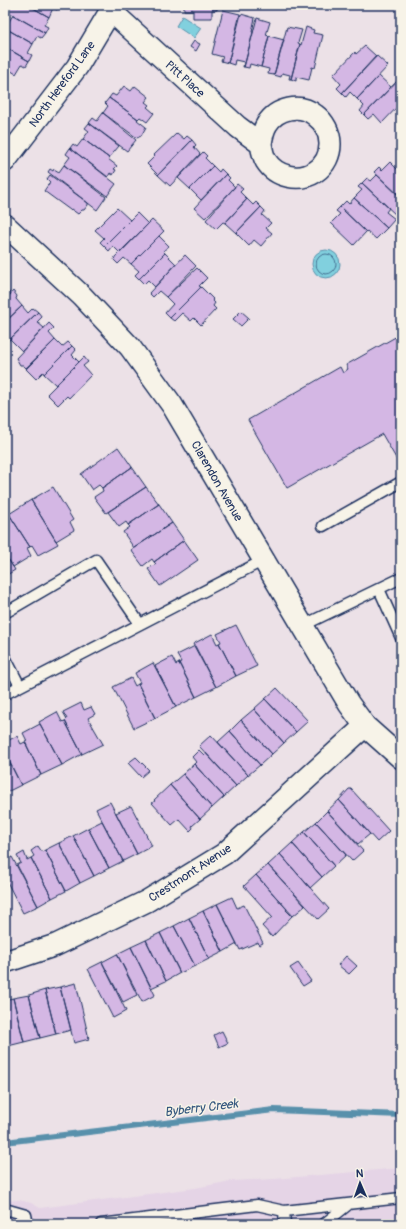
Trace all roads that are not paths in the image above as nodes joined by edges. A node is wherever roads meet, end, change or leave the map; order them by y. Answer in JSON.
{"nodes":[{"id":1,"x":113,"y":8,"type":"edge"},
{"id":2,"x":261,"y":144,"type":"dead end"},
{"id":3,"x":5,"y":161,"type":"edge"},
{"id":4,"x":5,"y":225,"type":"edge"},
{"id":5,"x":401,"y":482,"type":"edge"},
{"id":6,"x":323,"y":526,"type":"dead end"},
{"id":7,"x":264,"y":560,"type":"junction"},
{"id":8,"x":401,"y":578,"type":"edge"},
{"id":9,"x":379,"y":589,"type":"junction"},
{"id":10,"x":5,"y":612,"type":"edge"},
{"id":11,"x":140,"y":624,"type":"junction"},
{"id":12,"x":302,"y":626,"type":"junction"},
{"id":13,"x":401,"y":638,"type":"edge"},
{"id":14,"x":5,"y":657,"type":"edge"},
{"id":15,"x":20,"y":686,"type":"junction"},
{"id":16,"x":5,"y":694,"type":"edge"},
{"id":17,"x":365,"y":726,"type":"junction"},
{"id":18,"x":401,"y":758,"type":"edge"},
{"id":19,"x":5,"y":962,"type":"edge"},
{"id":20,"x":401,"y":1198,"type":"edge"},
{"id":21,"x":349,"y":1204,"type":"junction"},
{"id":22,"x":5,"y":1209,"type":"edge"},
{"id":23,"x":284,"y":1210,"type":"junction"},
{"id":24,"x":28,"y":1224,"type":"edge"},
{"id":25,"x":101,"y":1224,"type":"edge"},
{"id":26,"x":285,"y":1224,"type":"edge"},
{"id":27,"x":324,"y":1224,"type":"edge"}],
"edges":[{"from":1,"to":2,"type":"street","name":"Pitt Place"},
{"from":1,"to":3,"type":"street","name":"North Hereford Lane"},
{"from":4,"to":7,"type":"street","name":"Clarendon Avenue"},
{"from":5,"to":6,"type":"lane"},
{"from":7,"to":11,"type":"lane"},
{"from":7,"to":12,"type":"street","name":"Clarendon Avenue"},
{"from":8,"to":9,"type":"lane"},
{"from":9,"to":12,"type":"lane"},
{"from":9,"to":13,"type":"lane"},
{"from":10,"to":11,"type":"lane"},
{"from":11,"to":15,"type":"lane"},
{"from":12,"to":17,"type":"street","name":"Clarendon Avenue"},
{"from":14,"to":15,"type":"lane"},
{"from":15,"to":16,"type":"lane"},
{"from":17,"to":18,"type":"street","name":"Clarendon Avenue"},
{"from":17,"to":19,"type":"street","name":"Crestmont Avenue"},
{"from":20,"to":21,"type":"lane"},
{"from":21,"to":23,"type":"lane"},
{"from":21,"to":27,"type":"lane"},
{"from":22,"to":24,"type":"lane"},
{"from":23,"to":25,"type":"lane"},
{"from":23,"to":26,"type":"lane"}]}
